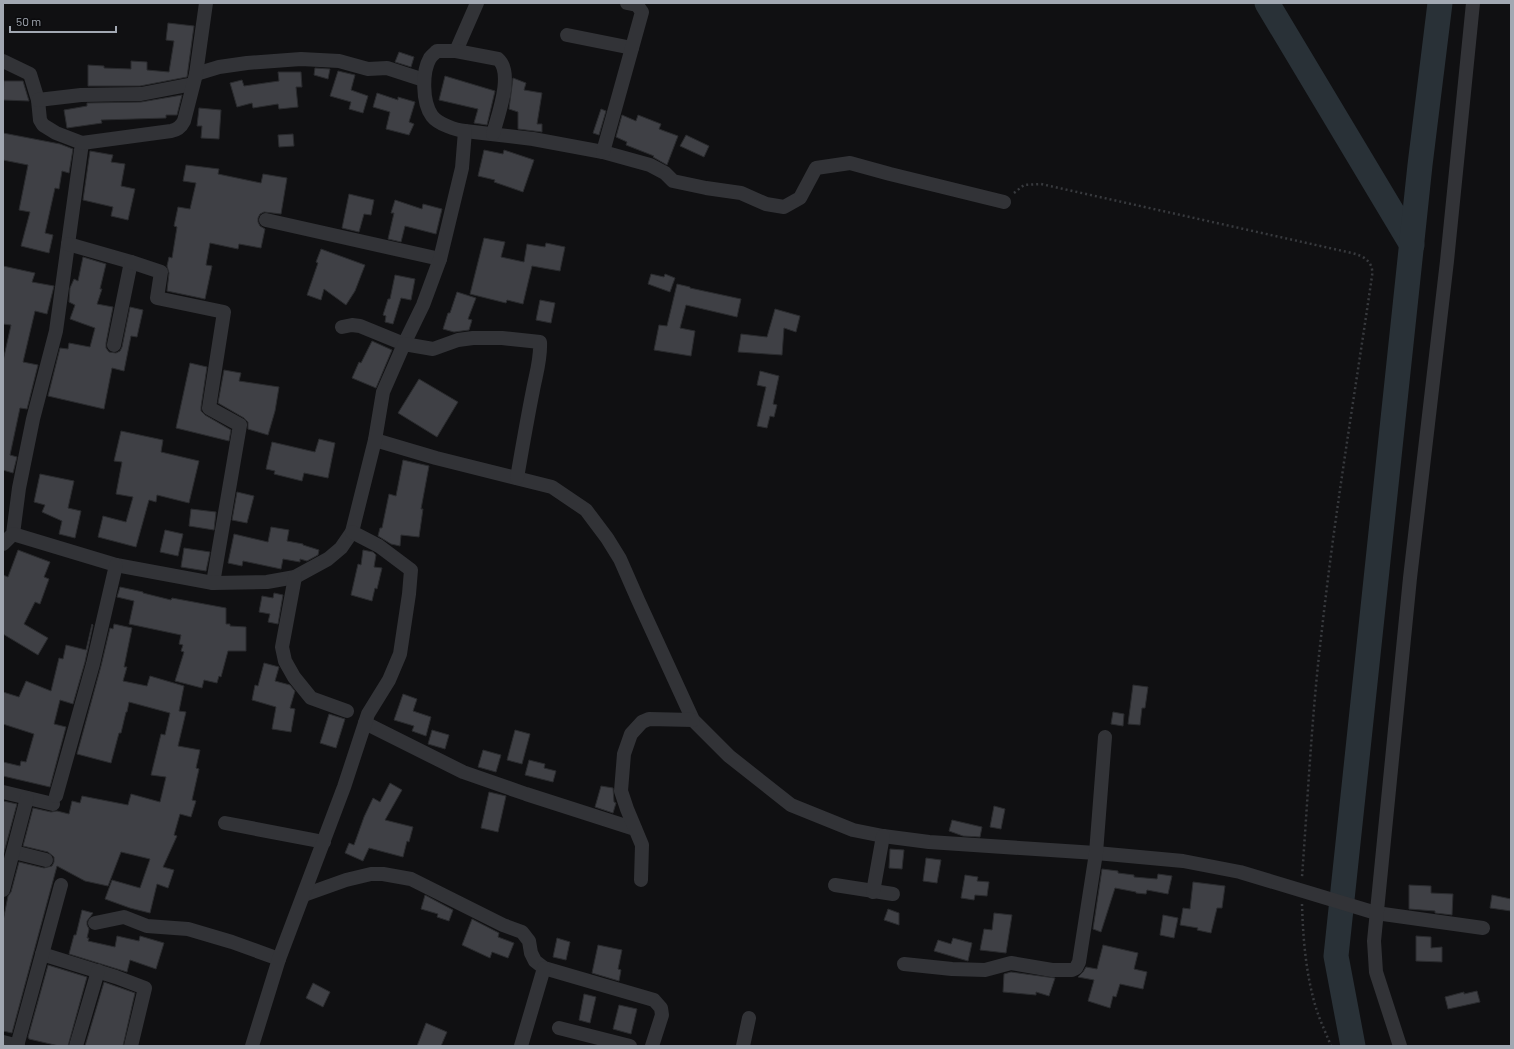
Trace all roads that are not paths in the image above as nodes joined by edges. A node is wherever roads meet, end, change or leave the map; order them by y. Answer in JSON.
{"nodes":[{"id":1,"x":206,"y":3,"type":"edge"},
{"id":2,"x":477,"y":3,"type":"edge"},
{"id":3,"x":627,"y":3,"type":"edge"},
{"id":4,"x":1473,"y":3,"type":"edge"},
{"id":5,"x":567,"y":35,"type":"dead end"},
{"id":6,"x":632,"y":48,"type":"junction"},
{"id":7,"x":456,"y":51,"type":"junction"},
{"id":8,"x":3,"y":61,"type":"edge"},
{"id":9,"x":195,"y":79,"type":"junction"},
{"id":10,"x":424,"y":80,"type":"junction"},
{"id":11,"x":38,"y":100,"type":"junction"},
{"id":12,"x":466,"y":132,"type":"junction"},
{"id":13,"x":494,"y":134,"type":"junction"},
{"id":14,"x":82,"y":143,"type":"junction"},
{"id":15,"x":602,"y":152,"type":"junction"},
{"id":16,"x":1004,"y":202,"type":"road end"},
{"id":17,"x":266,"y":220,"type":"dead end"},
{"id":18,"x":68,"y":244,"type":"junction"},
{"id":19,"x":440,"y":259,"type":"junction"},
{"id":20,"x":132,"y":262,"type":"junction"},
{"id":21,"x":342,"y":327,"type":"dead end"},
{"id":22,"x":404,"y":344,"type":"junction"},
{"id":23,"x":114,"y":345,"type":"dead end"},
{"id":24,"x":375,"y":440,"type":"junction"},
{"id":25,"x":517,"y":478,"type":"junction"},
{"id":26,"x":352,"y":532,"type":"junction"},
{"id":27,"x":8,"y":539,"type":"edge"},
{"id":28,"x":116,"y":565,"type":"junction"},
{"id":29,"x":295,"y":577,"type":"junction"},
{"id":30,"x":213,"y":583,"type":"junction"},
{"id":31,"x":347,"y":711,"type":"dead end"},
{"id":32,"x":693,"y":720,"type":"junction"},
{"id":33,"x":365,"y":723,"type":"junction"},
{"id":34,"x":1105,"y":737,"type":"dead end"},
{"id":35,"x":3,"y":792,"type":"edge"},
{"id":36,"x":28,"y":798,"type":"junction"},
{"id":37,"x":225,"y":823,"type":"dead end"},
{"id":38,"x":635,"y":829,"type":"junction"},
{"id":39,"x":883,"y":836,"type":"junction"},
{"id":40,"x":324,"y":842,"type":"junction"},
{"id":41,"x":14,"y":852,"type":"junction"},
{"id":42,"x":1096,"y":853,"type":"junction"},
{"id":43,"x":46,"y":860,"type":"dead end"},
{"id":44,"x":5,"y":873,"type":"edge"},
{"id":45,"x":641,"y":880,"type":"dead end"},
{"id":46,"x":61,"y":885,"type":"dead end"},
{"id":47,"x":835,"y":885,"type":"dead end"},
{"id":48,"x":3,"y":890,"type":"edge"},
{"id":49,"x":873,"y":892,"type":"junction"},
{"id":50,"x":893,"y":894,"type":"dead end"},
{"id":51,"x":304,"y":895,"type":"junction"},
{"id":52,"x":1374,"y":912,"type":"junction"},
{"id":53,"x":95,"y":923,"type":"dead end"},
{"id":54,"x":1483,"y":928,"type":"dead end"},
{"id":55,"x":42,"y":954,"type":"junction"},
{"id":56,"x":279,"y":959,"type":"junction"},
{"id":57,"x":904,"y":964,"type":"dead end"},
{"id":58,"x":544,"y":968,"type":"junction"},
{"id":59,"x":98,"y":971,"type":"junction"},
{"id":60,"x":749,"y":1018,"type":"dead end"},
{"id":61,"x":559,"y":1028,"type":"dead end"},
{"id":62,"x":3,"y":1042,"type":"edge"},
{"id":63,"x":18,"y":1046,"type":"edge"},
{"id":64,"x":76,"y":1046,"type":"edge"},
{"id":65,"x":131,"y":1046,"type":"edge"},
{"id":66,"x":252,"y":1046,"type":"edge"},
{"id":67,"x":521,"y":1046,"type":"edge"},
{"id":68,"x":630,"y":1046,"type":"edge"},
{"id":69,"x":652,"y":1046,"type":"edge"},
{"id":70,"x":743,"y":1046,"type":"edge"},
{"id":71,"x":1400,"y":1046,"type":"edge"}],
"edges":[{"from":1,"to":9,"type":"street"},
{"from":2,"to":7,"type":"street"},
{"from":3,"to":6,"type":"street"},
{"from":4,"to":52,"type":"street"},
{"from":5,"to":6,"type":"street"},
{"from":6,"to":15,"type":"street"},
{"from":7,"to":10,"type":"street"},
{"from":7,"to":13,"type":"street"},
{"from":8,"to":11,"type":"street"},
{"from":9,"to":10,"type":"street"},
{"from":9,"to":11,"type":"street"},
{"from":9,"to":14,"type":"street"},
{"from":10,"to":12,"type":"street"},
{"from":11,"to":14,"type":"street"},
{"from":12,"to":13,"type":"street"},
{"from":12,"to":19,"type":"street"},
{"from":13,"to":15,"type":"street"},
{"from":14,"to":18,"type":"street"},
{"from":15,"to":16,"type":"street"},
{"from":17,"to":19,"type":"street"},
{"from":18,"to":20,"type":"street"},
{"from":18,"to":27,"type":"street"},
{"from":19,"to":22,"type":"street"},
{"from":20,"to":23,"type":"street"},
{"from":20,"to":30,"type":"street"},
{"from":21,"to":22,"type":"street"},
{"from":22,"to":24,"type":"street"},
{"from":22,"to":25,"type":"street"},
{"from":24,"to":25,"type":"street"},
{"from":24,"to":26,"type":"street"},
{"from":25,"to":32,"type":"street"},
{"from":26,"to":29,"type":"street"},
{"from":26,"to":33,"type":"street"},
{"from":27,"to":28,"type":"street"},
{"from":28,"to":30,"type":"street"},
{"from":28,"to":36,"type":"street"},
{"from":29,"to":30,"type":"street"},
{"from":29,"to":31,"type":"street"},
{"from":32,"to":38,"type":"street"},
{"from":32,"to":39,"type":"street"},
{"from":33,"to":38,"type":"street"},
{"from":33,"to":40,"type":"street"},
{"from":34,"to":42,"type":"street"},
{"from":35,"to":36,"type":"street"},
{"from":36,"to":41,"type":"street"},
{"from":37,"to":40,"type":"street"},
{"from":38,"to":45,"type":"street"},
{"from":39,"to":42,"type":"street"},
{"from":39,"to":49,"type":"street"},
{"from":40,"to":51,"type":"street"},
{"from":41,"to":43,"type":"street"},
{"from":41,"to":44,"type":"street"},
{"from":42,"to":52,"type":"street"},
{"from":42,"to":57,"type":"street"},
{"from":44,"to":48,"type":"street"},
{"from":46,"to":55,"type":"street"},
{"from":47,"to":49,"type":"street"},
{"from":49,"to":50,"type":"street"},
{"from":51,"to":56,"type":"street"},
{"from":51,"to":58,"type":"street"},
{"from":52,"to":54,"type":"street"},
{"from":52,"to":71,"type":"street"},
{"from":53,"to":56,"type":"street"},
{"from":55,"to":59,"type":"street"},
{"from":55,"to":63,"type":"street"},
{"from":56,"to":66,"type":"street"},
{"from":58,"to":67,"type":"street"},
{"from":58,"to":69,"type":"street"},
{"from":59,"to":64,"type":"street"},
{"from":59,"to":65,"type":"street"},
{"from":60,"to":70,"type":"street"},
{"from":61,"to":68,"type":"street"},
{"from":62,"to":63,"type":"street"}]}
